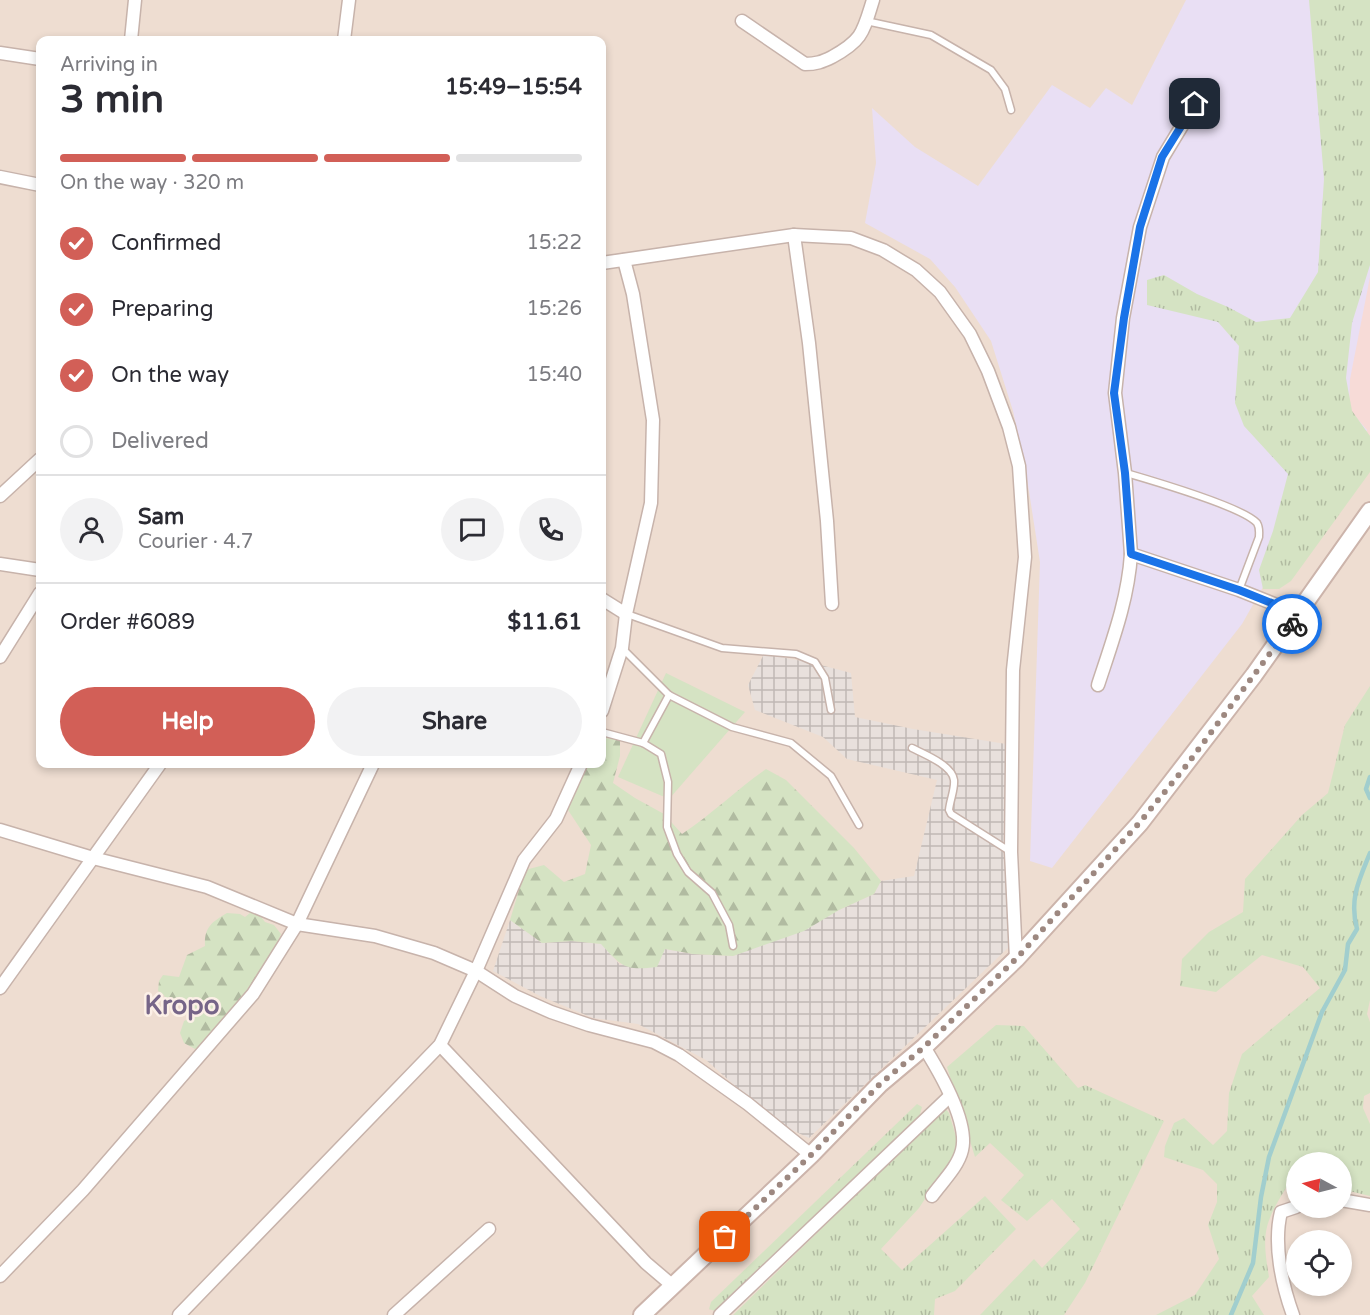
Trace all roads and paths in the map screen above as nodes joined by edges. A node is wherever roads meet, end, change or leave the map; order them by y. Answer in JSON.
{"nodes":[{"id":1,"x":135,"y":0,"type":"edge"},
{"id":2,"x":349,"y":0,"type":"edge"},
{"id":3,"x":873,"y":0,"type":"edge"},
{"id":4,"x":742,"y":21,"type":"dead end"},
{"id":5,"x":866,"y":21,"type":"junction"},
{"id":6,"x":131,"y":36,"type":"edge"},
{"id":7,"x":344,"y":36,"type":"edge"},
{"id":8,"x":0,"y":53,"type":"edge"},
{"id":9,"x":36,"y":58,"type":"edge"},
{"id":10,"x":1206,"y":86,"type":"dead end"},
{"id":11,"x":1011,"y":110,"type":"dead end"},
{"id":12,"x":0,"y":177,"type":"edge"},
{"id":13,"x":36,"y":184,"type":"edge"},
{"id":14,"x":794,"y":235,"type":"junction"},
{"id":15,"x":624,"y":260,"type":"junction"},
{"id":16,"x":606,"y":262,"type":"edge"},
{"id":17,"x":36,"y":463,"type":"edge"},
{"id":18,"x":1125,"y":473,"type":"junction"},
{"id":19,"x":0,"y":496,"type":"edge"},
{"id":20,"x":1370,"y":511,"type":"edge"},
{"id":21,"x":1131,"y":554,"type":"junction"},
{"id":22,"x":0,"y":564,"type":"edge"},
{"id":23,"x":36,"y":569,"type":"edge"},
{"id":24,"x":1239,"y":590,"type":"junction"},
{"id":25,"x":36,"y":599,"type":"edge"},
{"id":26,"x":606,"y":602,"type":"edge"},
{"id":27,"x":832,"y":604,"type":"dead end"},
{"id":28,"x":626,"y":614,"type":"junction"},
{"id":29,"x":1299,"y":614,"type":"junction"},
{"id":30,"x":621,"y":648,"type":"junction"},
{"id":31,"x":0,"y":657,"type":"edge"},
{"id":32,"x":1098,"y":685,"type":"dead end"},
{"id":33,"x":669,"y":695,"type":"junction"},
{"id":34,"x":606,"y":698,"type":"edge"},
{"id":35,"x":831,"y":710,"type":"dead end"},
{"id":36,"x":606,"y":733,"type":"edge"},
{"id":37,"x":642,"y":743,"type":"junction"},
{"id":38,"x":912,"y":748,"type":"dead end"},
{"id":39,"x":157,"y":768,"type":"edge"},
{"id":40,"x":371,"y":768,"type":"edge"},
{"id":41,"x":579,"y":768,"type":"edge"},
{"id":42,"x":859,"y":825,"type":"dead end"},
{"id":43,"x":0,"y":830,"type":"edge"},
{"id":44,"x":1011,"y":852,"type":"junction"},
{"id":45,"x":93,"y":858,"type":"junction"},
{"id":46,"x":297,"y":924,"type":"junction"},
{"id":47,"x":733,"y":946,"type":"dead end"},
{"id":48,"x":1016,"y":959,"type":"junction"},
{"id":49,"x":476,"y":971,"type":"junction"},
{"id":50,"x":0,"y":988,"type":"edge"},
{"id":51,"x":440,"y":1046,"type":"junction"},
{"id":52,"x":924,"y":1047,"type":"junction"},
{"id":53,"x":950,"y":1096,"type":"junction"},
{"id":54,"x":811,"y":1155,"type":"junction"},
{"id":55,"x":932,"y":1196,"type":"dead end"},
{"id":56,"x":1352,"y":1202,"type":"edge"},
{"id":57,"x":1370,"y":1205,"type":"edge"},
{"id":58,"x":1286,"y":1210,"type":"edge"},
{"id":59,"x":489,"y":1229,"type":"dead end"},
{"id":60,"x":0,"y":1276,"type":"edge"},
{"id":61,"x":673,"y":1286,"type":"junction"},
{"id":62,"x":180,"y":1315,"type":"edge"},
{"id":63,"x":394,"y":1315,"type":"edge"},
{"id":64,"x":642,"y":1315,"type":"edge"},
{"id":65,"x":720,"y":1315,"type":"edge"},
{"id":66,"x":1293,"y":1315,"type":"edge"}],
"edges":[{"from":1,"to":6,"type":"street"},
{"from":2,"to":7,"type":"street"},
{"from":3,"to":5,"type":"street"},
{"from":4,"to":5,"type":"street"},
{"from":5,"to":11,"type":"lane"},
{"from":8,"to":9,"type":"street"},
{"from":10,"to":18,"type":"street"},
{"from":12,"to":13,"type":"street"},
{"from":14,"to":15,"type":"street"},
{"from":14,"to":27,"type":"street"},
{"from":14,"to":44,"type":"street"},
{"from":15,"to":16,"type":"street"},
{"from":15,"to":28,"type":"street"},
{"from":17,"to":19,"type":"street"},
{"from":18,"to":21,"type":"street"},
{"from":18,"to":24,"type":"lane"},
{"from":20,"to":29,"type":"main road"},
{"from":21,"to":24,"type":"street"},
{"from":21,"to":32,"type":"street"},
{"from":22,"to":23,"type":"street"},
{"from":24,"to":29,"type":"street"},
{"from":25,"to":31,"type":"street"},
{"from":26,"to":28,"type":"street"},
{"from":28,"to":30,"type":"street"},
{"from":28,"to":35,"type":"lane"},
{"from":29,"to":48,"type":"main road"},
{"from":30,"to":33,"type":"lane"},
{"from":30,"to":34,"type":"street"},
{"from":33,"to":37,"type":"lane"},
{"from":33,"to":42,"type":"lane"},
{"from":36,"to":37,"type":"lane"},
{"from":37,"to":47,"type":"lane"},
{"from":38,"to":44,"type":"lane"},
{"from":39,"to":45,"type":"street"},
{"from":40,"to":46,"type":"street"},
{"from":41,"to":49,"type":"street"},
{"from":43,"to":45,"type":"street"},
{"from":44,"to":48,"type":"street"},
{"from":45,"to":46,"type":"street"},
{"from":45,"to":50,"type":"street"},
{"from":46,"to":49,"type":"street"},
{"from":46,"to":60,"type":"street"},
{"from":48,"to":52,"type":"main road"},
{"from":49,"to":51,"type":"street"},
{"from":49,"to":54,"type":"street"},
{"from":51,"to":61,"type":"street"},
{"from":51,"to":62,"type":"street"},
{"from":52,"to":53,"type":"street"},
{"from":52,"to":54,"type":"main road"},
{"from":53,"to":55,"type":"street"},
{"from":53,"to":65,"type":"street"},
{"from":54,"to":61,"type":"main road"},
{"from":56,"to":57,"type":"street"},
{"from":58,"to":66,"type":"street"},
{"from":59,"to":63,"type":"street"},
{"from":61,"to":64,"type":"main road"}]}
